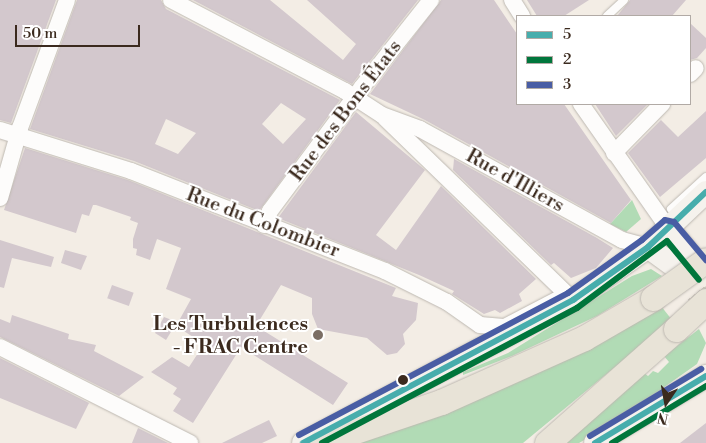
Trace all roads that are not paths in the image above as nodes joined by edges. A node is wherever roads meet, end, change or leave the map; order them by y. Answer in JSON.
{"nodes":[{"id":1,"x":67,"y":0,"type":"edge"},
{"id":2,"x":171,"y":0,"type":"edge"},
{"id":3,"x":431,"y":0,"type":"edge"},
{"id":4,"x":512,"y":0,"type":"edge"},
{"id":5,"x":624,"y":0,"type":"edge"},
{"id":6,"x":521,"y":15,"type":"edge"},
{"id":7,"x":608,"y":15,"type":"edge"},
{"id":8,"x":355,"y":97,"type":"junction"},
{"id":9,"x":582,"y":105,"type":"edge"},
{"id":10,"x":661,"y":105,"type":"edge"},
{"id":11,"x":382,"y":115,"type":"junction"},
{"id":12,"x":0,"y":130,"type":"edge"},
{"id":13,"x":18,"y":135,"type":"junction"},
{"id":14,"x":614,"y":153,"type":"junction"},
{"id":15,"x":706,"y":177,"type":"edge"},
{"id":16,"x":706,"y":192,"type":"edge"},
{"id":17,"x":0,"y":198,"type":"edge"},
{"id":18,"x":670,"y":219,"type":"junction"},
{"id":19,"x":264,"y":225,"type":"junction"},
{"id":20,"x":648,"y":247,"type":"junction"},
{"id":21,"x":618,"y":260,"type":"dead end"},
{"id":22,"x":691,"y":260,"type":"edge"},
{"id":23,"x":568,"y":296,"type":"junction"},
{"id":24,"x":706,"y":301,"type":"edge"},
{"id":25,"x":495,"y":327,"type":"junction"},
{"id":26,"x":518,"y":328,"type":"junction"},
{"id":27,"x":0,"y":347,"type":"edge"},
{"id":28,"x":706,"y":376,"type":"edge"},
{"id":29,"x":190,"y":443,"type":"edge"},
{"id":30,"x":303,"y":443,"type":"edge"},
{"id":31,"x":320,"y":443,"type":"edge"},
{"id":32,"x":548,"y":443,"type":"edge"},
{"id":33,"x":594,"y":443,"type":"edge"}],
"edges":[{"from":1,"to":13,"type":"street"},
{"from":2,"to":8,"type":"street","name":"Rue d'Illiers"},
{"from":3,"to":8,"type":"street","name":"Rue des Bons États"},
{"from":4,"to":6,"type":"street"},
{"from":5,"to":7,"type":"lane"},
{"from":8,"to":11,"type":"street","name":"Rue d'Illiers"},
{"from":8,"to":19,"type":"street","name":"Rue des Bons États"},
{"from":9,"to":14,"type":"street"},
{"from":10,"to":14,"type":"street"},
{"from":11,"to":20,"type":"street","name":"Rue d'Illiers"},
{"from":11,"to":23,"type":"street","name":"Rue d'Illiers"},
{"from":12,"to":13,"type":"street","name":"Rue du Colombier"},
{"from":13,"to":17,"type":"street"},
{"from":13,"to":19,"type":"street","name":"Rue du Colombier"},
{"from":14,"to":18,"type":"street"},
{"from":15,"to":18,"type":"lane"},
{"from":16,"to":18,"type":"main road"},
{"from":18,"to":20,"type":"main road"},
{"from":18,"to":22,"type":"main road"},
{"from":19,"to":25,"type":"street","name":"Rue du Colombier"},
{"from":20,"to":22,"type":"main road"},
{"from":20,"to":23,"type":"main road"},
{"from":21,"to":23,"type":"lane"},
{"from":22,"to":31,"type":"main road","bridge":true},
{"from":23,"to":25,"type":"lane"},
{"from":23,"to":26,"type":"main road"},
{"from":24,"to":32,"type":"main road","bridge":true},
{"from":25,"to":26,"type":"street","name":"Rue du Colombier"},
{"from":26,"to":30,"type":"main road"},
{"from":27,"to":29,"type":"street"},
{"from":28,"to":33,"type":"main road"}]}
